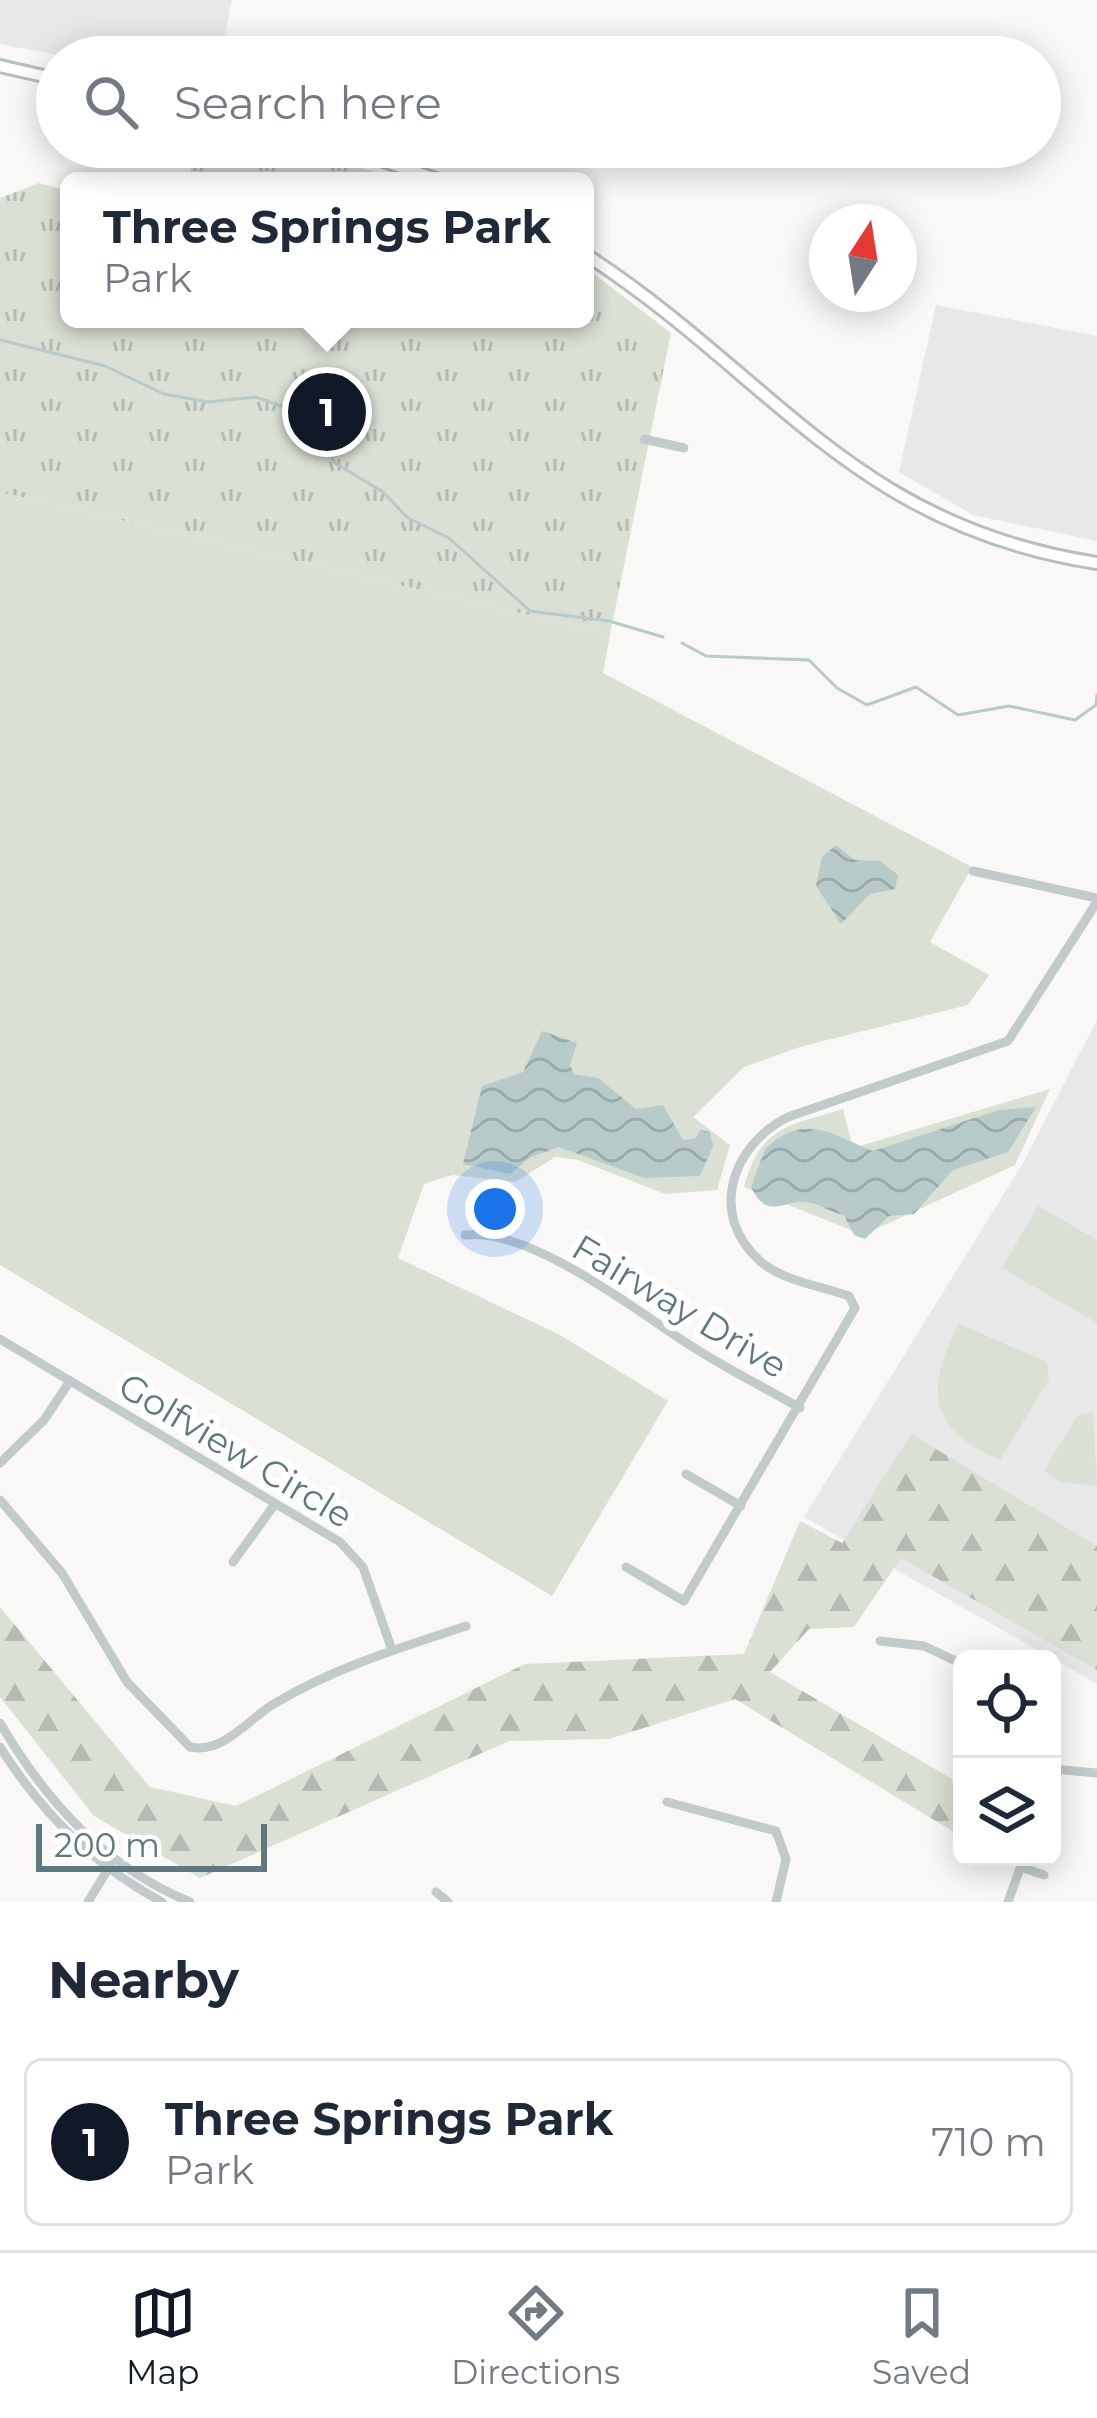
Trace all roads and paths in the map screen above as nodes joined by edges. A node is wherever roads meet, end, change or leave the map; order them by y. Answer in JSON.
{"nodes":[{"id":1,"x":0,"y":66,"type":"edge"},
{"id":2,"x":36,"y":74,"type":"edge"},
{"id":3,"x":594,"y":261,"type":"edge"},
{"id":4,"x":644,"y":439,"type":"dead end"},
{"id":5,"x":685,"y":448,"type":"dead end"},
{"id":6,"x":1097,"y":563,"type":"edge"},
{"id":7,"x":973,"y":871,"type":"dead end"},
{"id":8,"x":1097,"y":900,"type":"edge"},
{"id":9,"x":465,"y":1235,"type":"dead end"},
{"id":10,"x":0,"y":1339,"type":"edge"},
{"id":11,"x":70,"y":1381,"type":"junction"},
{"id":12,"x":800,"y":1408,"type":"junction"},
{"id":13,"x":0,"y":1462,"type":"edge"},
{"id":14,"x":686,"y":1474,"type":"dead end"},
{"id":15,"x":0,"y":1499,"type":"edge"},
{"id":16,"x":275,"y":1504,"type":"junction"},
{"id":17,"x":741,"y":1506,"type":"junction"},
{"id":18,"x":233,"y":1562,"type":"dead end"},
{"id":19,"x":626,"y":1567,"type":"dead end"},
{"id":20,"x":466,"y":1626,"type":"dead end"},
{"id":21,"x":880,"y":1641,"type":"dead end"},
{"id":22,"x":392,"y":1650,"type":"junction"},
{"id":23,"x":953,"y":1660,"type":"edge"},
{"id":24,"x":0,"y":1723,"type":"edge"},
{"id":25,"x":0,"y":1747,"type":"edge"},
{"id":26,"x":1061,"y":1770,"type":"edge"},
{"id":27,"x":1097,"y":1773,"type":"edge"},
{"id":28,"x":667,"y":1802,"type":"dead end"},
{"id":29,"x":111,"y":1863,"type":"junction"},
{"id":30,"x":1021,"y":1866,"type":"edge"},
{"id":31,"x":1029,"y":1866,"type":"edge"},
{"id":32,"x":1044,"y":1875,"type":"dead end"},
{"id":33,"x":436,"y":1892,"type":"dead end"},
{"id":34,"x":88,"y":1902,"type":"edge"},
{"id":35,"x":162,"y":1902,"type":"edge"},
{"id":36,"x":190,"y":1902,"type":"edge"},
{"id":37,"x":448,"y":1902,"type":"edge"},
{"id":38,"x":776,"y":1902,"type":"edge"},
{"id":39,"x":1008,"y":1902,"type":"edge"}],
"edges":[{"from":1,"to":2,"type":"main road"},
{"from":3,"to":6,"type":"main road"},
{"from":4,"to":5,"type":"street"},
{"from":7,"to":8,"type":"street"},
{"from":8,"to":12,"type":"street"},
{"from":9,"to":12,"type":"street","name":"Fairway Drive"},
{"from":10,"to":11,"type":"street","name":"Golfview Circle"},
{"from":11,"to":13,"type":"street"},
{"from":11,"to":16,"type":"street","name":"Golfview Circle"},
{"from":12,"to":17,"type":"street"},
{"from":14,"to":17,"type":"street"},
{"from":15,"to":22,"type":"street"},
{"from":16,"to":18,"type":"street"},
{"from":16,"to":22,"type":"street","name":"Golfview Circle"},
{"from":17,"to":19,"type":"street"},
{"from":20,"to":22,"type":"street"},
{"from":21,"to":23,"type":"street"},
{"from":24,"to":29,"type":"street"},
{"from":25,"to":29,"type":"street"},
{"from":26,"to":27,"type":"street"},
{"from":28,"to":38,"type":"street"},
{"from":29,"to":34,"type":"street"},
{"from":29,"to":35,"type":"street"},
{"from":29,"to":36,"type":"street"},
{"from":30,"to":39,"type":"street"},
{"from":31,"to":32,"type":"street"},
{"from":33,"to":37,"type":"street"}]}
